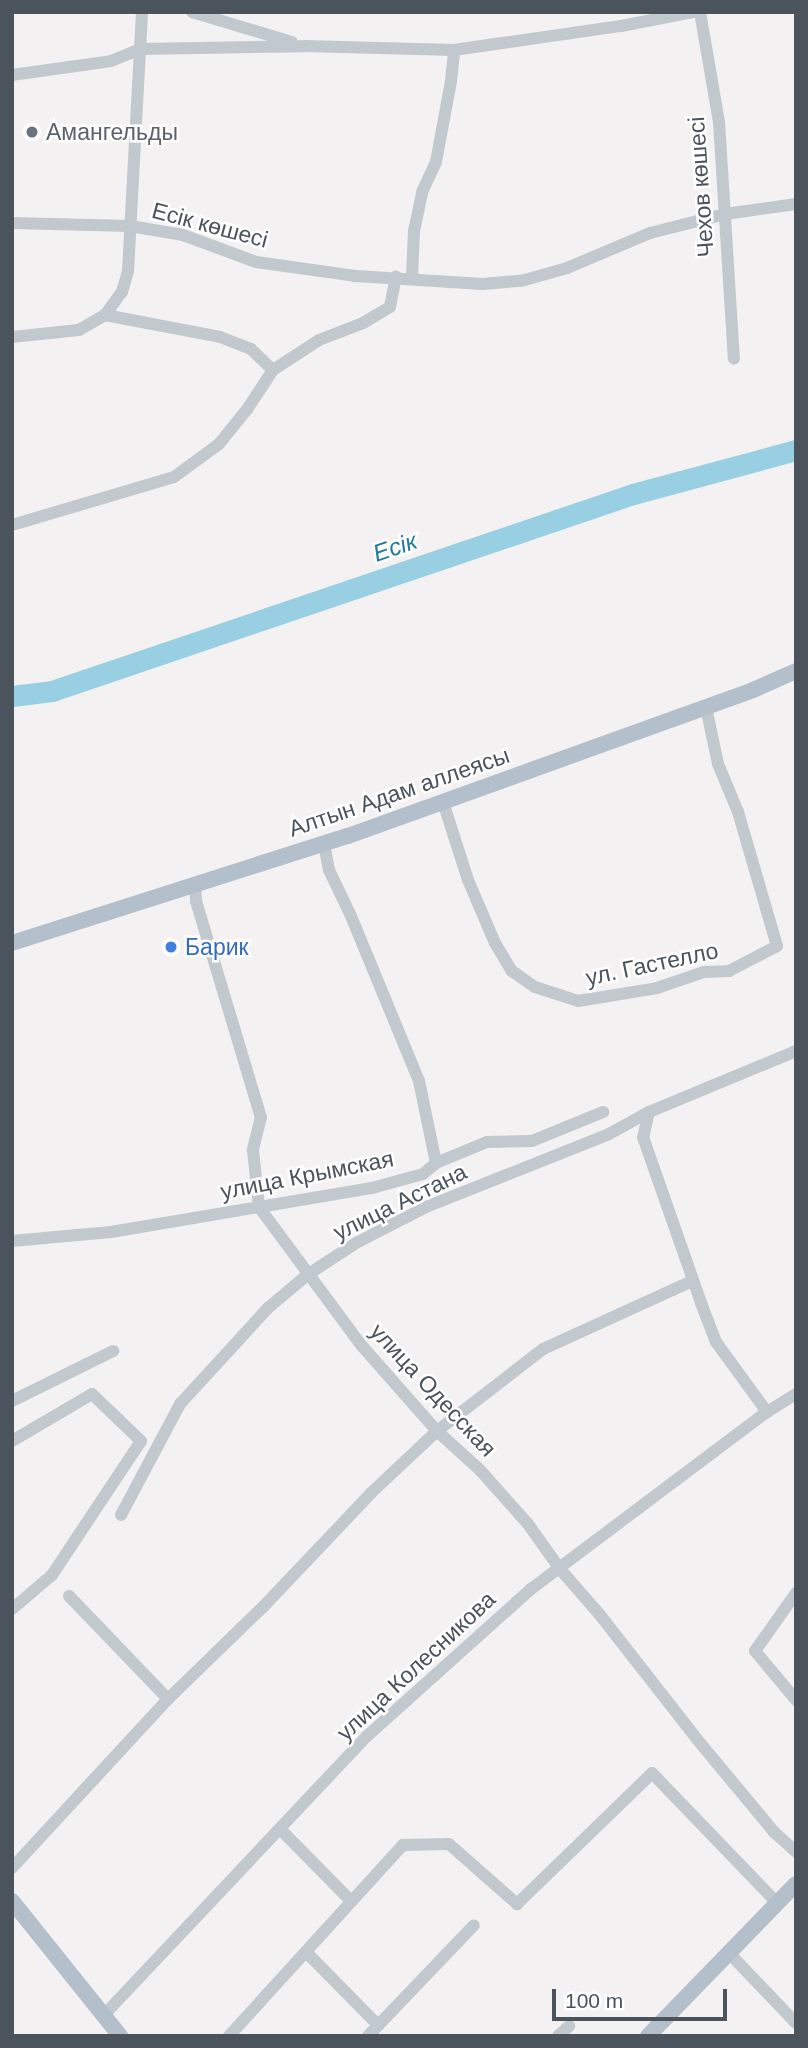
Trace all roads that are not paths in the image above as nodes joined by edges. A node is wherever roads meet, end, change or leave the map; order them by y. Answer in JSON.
{"nodes":[{"id":1,"x":142,"y":12,"type":"edge"},
{"id":2,"x":192,"y":12,"type":"edge"},
{"id":3,"x":693,"y":12,"type":"edge"},
{"id":4,"x":700,"y":12,"type":"edge"},
{"id":5,"x":304,"y":46,"type":"junction"},
{"id":6,"x":140,"y":49,"type":"junction"},
{"id":7,"x":454,"y":50,"type":"junction"},
{"id":8,"x":12,"y":75,"type":"edge"},
{"id":9,"x":796,"y":204,"type":"edge"},
{"id":10,"x":725,"y":214,"type":"junction"},
{"id":11,"x":12,"y":223,"type":"edge"},
{"id":12,"x":130,"y":226,"type":"junction"},
{"id":13,"x":396,"y":277,"type":"junction"},
{"id":14,"x":412,"y":277,"type":"junction"},
{"id":15,"x":105,"y":314,"type":"junction"},
{"id":16,"x":12,"y":337,"type":"edge"},
{"id":17,"x":734,"y":359,"type":"dead end"},
{"id":18,"x":273,"y":370,"type":"junction"},
{"id":19,"x":12,"y":525,"type":"edge"},
{"id":20,"x":796,"y":671,"type":"edge"},
{"id":21,"x":706,"y":707,"type":"junction"},
{"id":22,"x":443,"y":802,"type":"junction"},
{"id":23,"x":324,"y":844,"type":"junction"},
{"id":24,"x":195,"y":885,"type":"junction"},
{"id":25,"x":12,"y":943,"type":"edge"},
{"id":26,"x":796,"y":1051,"type":"edge"},
{"id":27,"x":603,"y":1112,"type":"dead end"},
{"id":28,"x":649,"y":1112,"type":"junction"},
{"id":29,"x":436,"y":1163,"type":"junction"},
{"id":30,"x":259,"y":1207,"type":"junction"},
{"id":31,"x":12,"y":1241,"type":"edge"},
{"id":32,"x":307,"y":1275,"type":"junction"},
{"id":33,"x":692,"y":1281,"type":"junction"},
{"id":34,"x":113,"y":1351,"type":"dead end"},
{"id":35,"x":796,"y":1394,"type":"edge"},
{"id":36,"x":12,"y":1401,"type":"edge"},
{"id":37,"x":767,"y":1412,"type":"junction"},
{"id":38,"x":437,"y":1431,"type":"junction"},
{"id":39,"x":12,"y":1441,"type":"edge"},
{"id":40,"x":121,"y":1515,"type":"dead end"},
{"id":41,"x":560,"y":1569,"type":"junction"},
{"id":42,"x":796,"y":1593,"type":"edge"},
{"id":43,"x":69,"y":1596,"type":"dead end"},
{"id":44,"x":12,"y":1609,"type":"edge"},
{"id":45,"x":168,"y":1699,"type":"junction"},
{"id":46,"x":796,"y":1700,"type":"edge"},
{"id":47,"x":281,"y":1830,"type":"junction"},
{"id":48,"x":796,"y":1852,"type":"edge"},
{"id":49,"x":12,"y":1868,"type":"edge"},
{"id":50,"x":796,"y":1884,"type":"edge"},
{"id":51,"x":350,"y":1900,"type":"junction"},
{"id":52,"x":12,"y":1901,"type":"edge"},
{"id":53,"x":777,"y":1903,"type":"junction"},
{"id":54,"x":474,"y":1925,"type":"dead end"},
{"id":55,"x":306,"y":1952,"type":"junction"},
{"id":56,"x":729,"y":1953,"type":"junction"},
{"id":57,"x":104,"y":2015,"type":"junction"},
{"id":58,"x":796,"y":2023,"type":"edge"},
{"id":59,"x":378,"y":2025,"type":"junction"},
{"id":60,"x":569,"y":2026,"type":"dead end"},
{"id":61,"x":120,"y":2036,"type":"edge"},
{"id":62,"x":229,"y":2036,"type":"edge"},
{"id":63,"x":368,"y":2036,"type":"edge"},
{"id":64,"x":558,"y":2036,"type":"edge"},
{"id":65,"x":648,"y":2036,"type":"edge"}],
"edges":[{"from":1,"to":6,"type":"street"},
{"from":2,"to":5,"type":"street"},
{"from":3,"to":7,"type":"street"},
{"from":4,"to":10,"type":"street","name":"Чехов көшесі"},
{"from":5,"to":6,"type":"street"},
{"from":5,"to":7,"type":"street"},
{"from":6,"to":8,"type":"street"},
{"from":6,"to":12,"type":"street"},
{"from":7,"to":14,"type":"street"},
{"from":9,"to":10,"type":"street","name":"Есік көшесі"},
{"from":10,"to":14,"type":"street","name":"Есік көшесі"},
{"from":10,"to":17,"type":"street","name":"Чехов көшесі"},
{"from":11,"to":12,"type":"street","name":"Есік көшесі"},
{"from":12,"to":13,"type":"street","name":"Есік көшесі"},
{"from":12,"to":15,"type":"street"},
{"from":13,"to":14,"type":"street","name":"Есік көшесі"},
{"from":13,"to":18,"type":"street"},
{"from":15,"to":16,"type":"street"},
{"from":15,"to":18,"type":"street"},
{"from":18,"to":19,"type":"street"},
{"from":20,"to":21,"type":"main road","name":"Алтын Адам аллеясы"},
{"from":21,"to":22,"type":"main road","name":"Алтын Адам аллеясы"},
{"from":21,"to":22,"type":"street","name":"ул. Гастелло"},
{"from":22,"to":23,"type":"main road","name":"Алтын Адам аллеясы"},
{"from":23,"to":24,"type":"main road","name":"Алтын Адам аллеясы"},
{"from":23,"to":29,"type":"street"},
{"from":24,"to":25,"type":"main road","name":"Алтын Адам аллеясы"},
{"from":24,"to":30,"type":"street","name":"улица Одесская"},
{"from":26,"to":28,"type":"street","name":"улица Астана"},
{"from":27,"to":29,"type":"street","name":"улица Крымская"},
{"from":28,"to":32,"type":"street","name":"улица Астана"},
{"from":28,"to":33,"type":"street"},
{"from":29,"to":30,"type":"street","name":"улица Крымская"},
{"from":30,"to":31,"type":"street","name":"улица Крымская"},
{"from":30,"to":32,"type":"street","name":"улица Одесская"},
{"from":32,"to":38,"type":"street","name":"улица Одесская"},
{"from":32,"to":40,"type":"street","name":"улица Астана"},
{"from":33,"to":37,"type":"street"},
{"from":33,"to":38,"type":"street"},
{"from":34,"to":36,"type":"street"},
{"from":35,"to":37,"type":"street","name":"улица Колесникова"},
{"from":37,"to":41,"type":"street","name":"улица Колесникова"},
{"from":38,"to":41,"type":"street","name":"улица Одесская"},
{"from":38,"to":45,"type":"street"},
{"from":39,"to":44,"type":"street"},
{"from":41,"to":47,"type":"street","name":"улица Колесникова"},
{"from":41,"to":48,"type":"street","name":"улица Одесская"},
{"from":42,"to":46,"type":"street"},
{"from":43,"to":45,"type":"street"},
{"from":45,"to":49,"type":"street"},
{"from":47,"to":51,"type":"street"},
{"from":47,"to":57,"type":"street","name":"улица Колесникова"},
{"from":50,"to":53,"type":"main road"},
{"from":51,"to":53,"type":"street"},
{"from":51,"to":55,"type":"street"},
{"from":52,"to":57,"type":"main road"},
{"from":53,"to":56,"type":"main road"},
{"from":54,"to":59,"type":"street"},
{"from":55,"to":59,"type":"street"},
{"from":55,"to":62,"type":"street"},
{"from":56,"to":58,"type":"street"},
{"from":56,"to":65,"type":"main road"},
{"from":57,"to":61,"type":"main road"},
{"from":59,"to":63,"type":"street"},
{"from":60,"to":64,"type":"street"}]}
